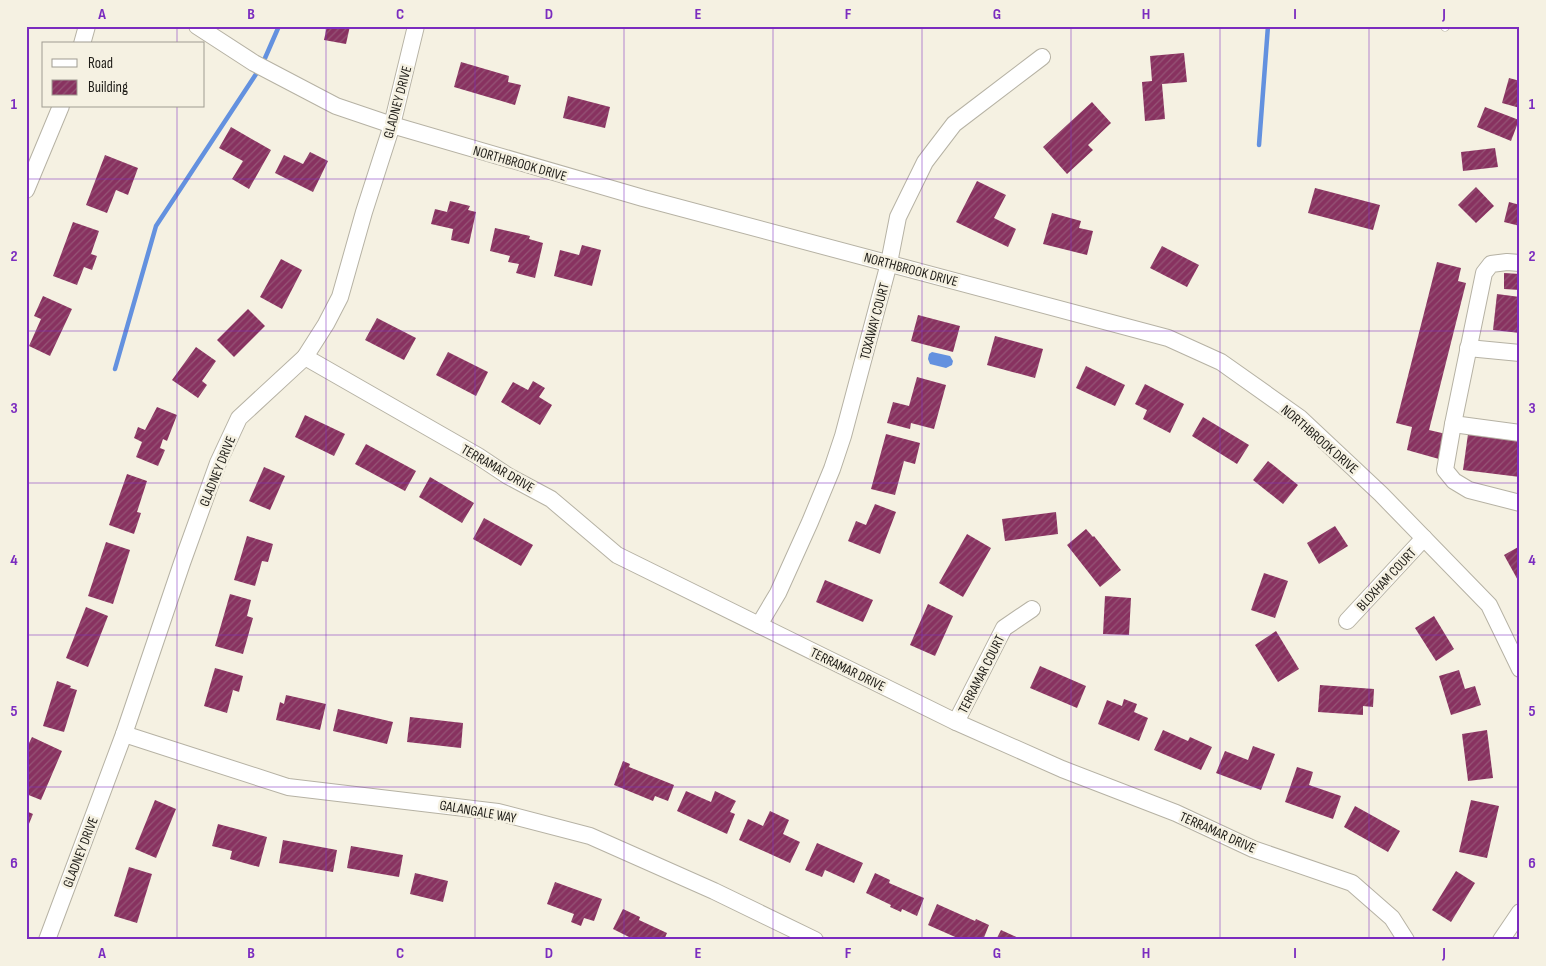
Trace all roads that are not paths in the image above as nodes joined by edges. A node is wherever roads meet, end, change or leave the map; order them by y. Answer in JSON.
{"nodes":[{"id":1,"x":87,"y":26,"type":"edge"},
{"id":2,"x":197,"y":26,"type":"edge"},
{"id":3,"x":416,"y":26,"type":"edge"},
{"id":4,"x":83,"y":42,"type":"edge"},
{"id":5,"x":1042,"y":57,"type":"dead end"},
{"id":6,"x":59,"y":108,"type":"edge"},
{"id":7,"x":392,"y":125,"type":"junction"},
{"id":8,"x":26,"y":190,"type":"edge"},
{"id":9,"x":889,"y":263,"type":"junction"},
{"id":10,"x":1520,"y":263,"type":"edge"},
{"id":11,"x":1468,"y":348,"type":"junction"},
{"id":12,"x":1520,"y":353,"type":"edge"},
{"id":13,"x":305,"y":357,"type":"junction"},
{"id":14,"x":1452,"y":424,"type":"junction"},
{"id":15,"x":1520,"y":433,"type":"edge"},
{"id":16,"x":1520,"y":503,"type":"edge"},
{"id":17,"x":1424,"y":538,"type":"junction"},
{"id":18,"x":1032,"y":609,"type":"dead end"},
{"id":19,"x":1347,"y":621,"type":"dead end"},
{"id":20,"x":759,"y":626,"type":"junction"},
{"id":21,"x":1520,"y":669,"type":"edge"},
{"id":22,"x":956,"y":722,"type":"junction"},
{"id":23,"x":124,"y":734,"type":"junction"},
{"id":24,"x":1520,"y":912,"type":"edge"},
{"id":25,"x":47,"y":940,"type":"edge"},
{"id":26,"x":815,"y":940,"type":"edge"},
{"id":27,"x":1406,"y":940,"type":"edge"},
{"id":28,"x":1501,"y":940,"type":"edge"}],
"edges":[{"from":1,"to":4,"type":"street"},
{"from":2,"to":7,"type":"street","name":"NORTHBROOK DRIVE"},
{"from":3,"to":7,"type":"street","name":"GLADNEY DRIVE"},
{"from":5,"to":9,"type":"street","name":"TOXAWAY COURT"},
{"from":6,"to":8,"type":"street"},
{"from":7,"to":9,"type":"street","name":"NORTHBROOK DRIVE"},
{"from":7,"to":13,"type":"street","name":"GLADNEY DRIVE"},
{"from":9,"to":17,"type":"street","name":"NORTHBROOK DRIVE"},
{"from":9,"to":20,"type":"street","name":"TOXAWAY COURT"},
{"from":10,"to":11,"type":"street"},
{"from":11,"to":12,"type":"street"},
{"from":11,"to":14,"type":"street"},
{"from":13,"to":20,"type":"street","name":"TERRAMAR DRIVE"},
{"from":13,"to":23,"type":"street","name":"GLADNEY DRIVE"},
{"from":14,"to":15,"type":"street"},
{"from":14,"to":16,"type":"street"},
{"from":17,"to":19,"type":"street","name":"BLOXHAM COURT"},
{"from":17,"to":21,"type":"street","name":"NORTHBROOK DRIVE"},
{"from":18,"to":22,"type":"street","name":"TERRAMAR COURT"},
{"from":20,"to":22,"type":"street","name":"TERRAMAR DRIVE"},
{"from":22,"to":27,"type":"street","name":"TERRAMAR DRIVE"},
{"from":23,"to":25,"type":"street","name":"GLADNEY DRIVE"},
{"from":23,"to":26,"type":"street","name":"GALANGALE WAY"},
{"from":24,"to":28,"type":"street"}]}
